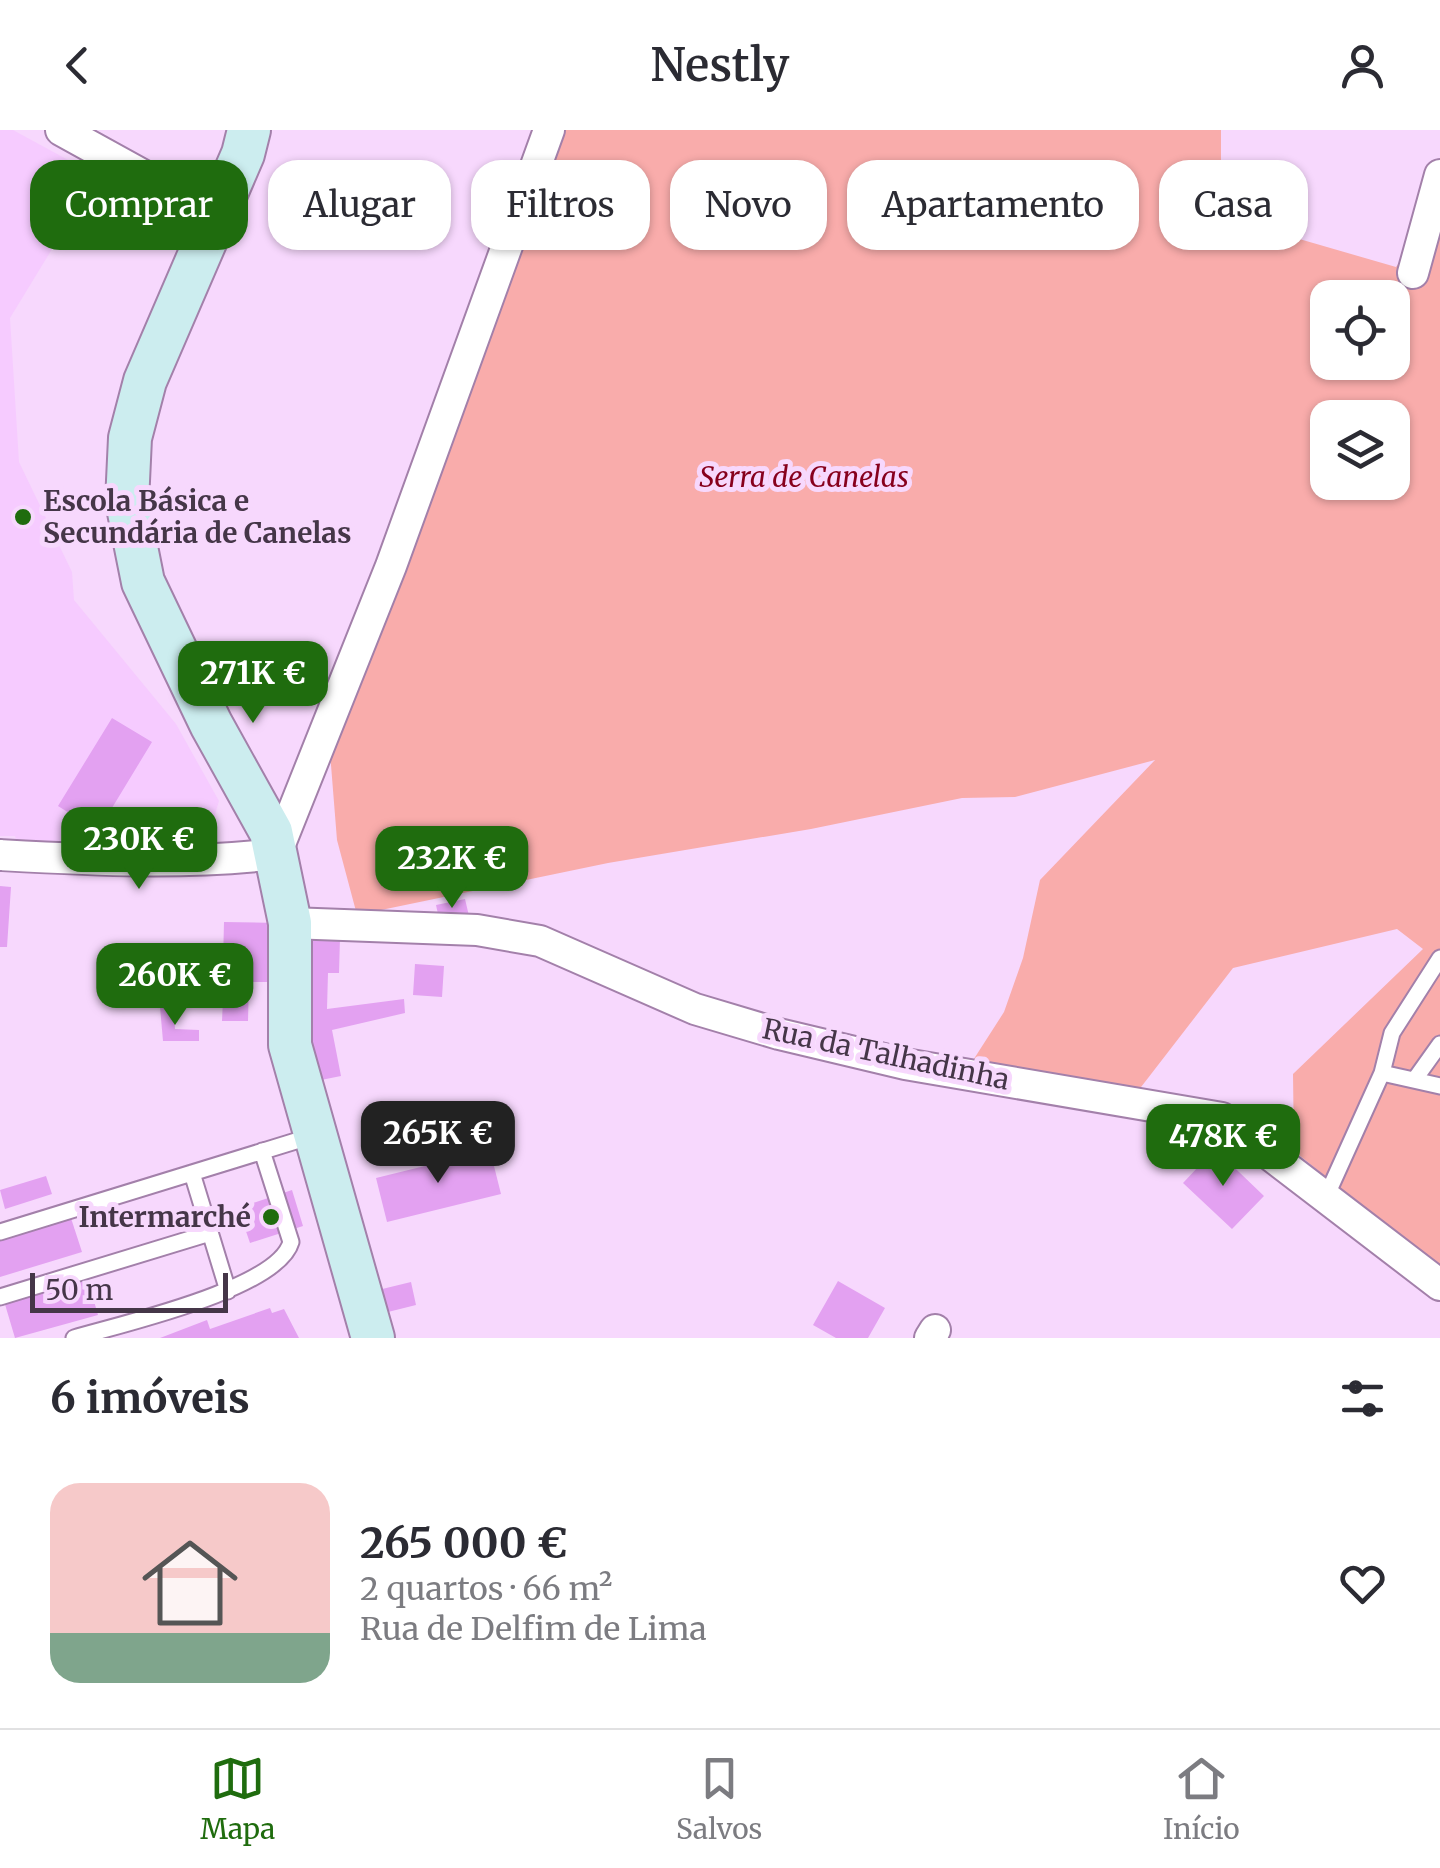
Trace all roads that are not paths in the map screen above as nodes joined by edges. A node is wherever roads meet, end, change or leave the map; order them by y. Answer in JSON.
{"nodes":[{"id":1,"x":61,"y":130,"type":"edge"},
{"id":2,"x":249,"y":130,"type":"edge"},
{"id":3,"x":549,"y":130,"type":"edge"},
{"id":4,"x":115,"y":160,"type":"edge"},
{"id":5,"x":240,"y":160,"type":"edge"},
{"id":6,"x":1440,"y":174,"type":"edge"},
{"id":7,"x":200,"y":250,"type":"edge"},
{"id":8,"x":1412,"y":273,"type":"dead end"},
{"id":9,"x":276,"y":854,"type":"junction"},
{"id":10,"x":0,"y":855,"type":"edge"},
{"id":11,"x":290,"y":924,"type":"junction"},
{"id":12,"x":1440,"y":958,"type":"edge"},
{"id":13,"x":1440,"y":1044,"type":"edge"},
{"id":14,"x":1382,"y":1073,"type":"junction"},
{"id":15,"x":1415,"y":1079,"type":"junction"},
{"id":16,"x":1440,"y":1086,"type":"edge"},
{"id":17,"x":316,"y":1135,"type":"junction"},
{"id":18,"x":262,"y":1151,"type":"junction"},
{"id":19,"x":192,"y":1172,"type":"junction"},
{"id":20,"x":1326,"y":1196,"type":"junction"},
{"id":21,"x":0,"y":1232,"type":"edge"},
{"id":22,"x":210,"y":1233,"type":"junction"},
{"id":23,"x":1440,"y":1285,"type":"edge"},
{"id":24,"x":228,"y":1290,"type":"junction"},
{"id":25,"x":0,"y":1297,"type":"edge"},
{"id":26,"x":74,"y":1338,"type":"edge"},
{"id":27,"x":373,"y":1338,"type":"edge"}],
"edges":[{"from":1,"to":4,"type":"street"},
{"from":2,"to":5,"type":"main road"},
{"from":3,"to":9,"type":"street"},
{"from":6,"to":8,"type":"street"},
{"from":7,"to":9,"type":"main road"},
{"from":9,"to":10,"type":"street"},
{"from":9,"to":11,"type":"main road"},
{"from":11,"to":17,"type":"main road"},
{"from":11,"to":20,"type":"street","name":"Rua da Talhadinha"},
{"from":12,"to":14,"type":"lane"},
{"from":13,"to":15,"type":"lane"},
{"from":14,"to":15,"type":"lane"},
{"from":14,"to":20,"type":"lane"},
{"from":15,"to":16,"type":"lane"},
{"from":17,"to":18,"type":"lane"},
{"from":17,"to":27,"type":"main road"},
{"from":18,"to":19,"type":"lane"},
{"from":18,"to":24,"type":"lane"},
{"from":19,"to":21,"type":"lane"},
{"from":19,"to":22,"type":"lane"},
{"from":20,"to":23,"type":"street","name":"Rua da Talhadinha"},
{"from":22,"to":24,"type":"lane"},
{"from":22,"to":25,"type":"lane"},
{"from":24,"to":26,"type":"lane"}]}
